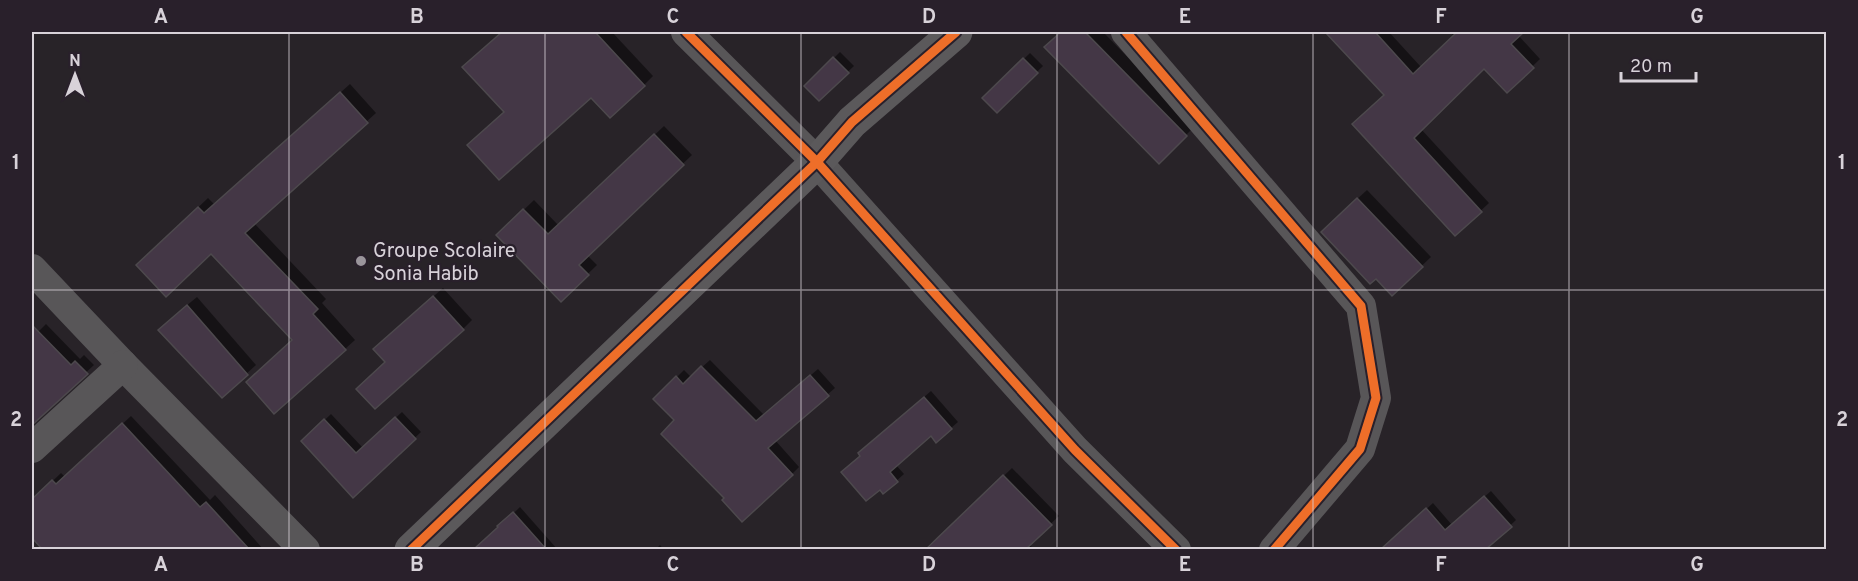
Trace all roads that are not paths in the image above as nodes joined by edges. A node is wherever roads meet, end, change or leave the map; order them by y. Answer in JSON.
{"nodes":[{"id":1,"x":686,"y":32,"type":"edge"},
{"id":2,"x":956,"y":32,"type":"edge"},
{"id":3,"x":1126,"y":32,"type":"edge"},
{"id":4,"x":817,"y":162,"type":"junction"},
{"id":5,"x":32,"y":269,"type":"edge"},
{"id":6,"x":123,"y":365,"type":"junction"},
{"id":7,"x":32,"y":448,"type":"edge"},
{"id":8,"x":305,"y":549,"type":"edge"},
{"id":9,"x":411,"y":549,"type":"edge"},
{"id":10,"x":1176,"y":549,"type":"edge"},
{"id":11,"x":1274,"y":549,"type":"edge"}],
"edges":[{"from":1,"to":4,"type":"street"},
{"from":2,"to":4,"type":"street"},
{"from":3,"to":11,"type":"street"},
{"from":4,"to":9,"type":"street"},
{"from":4,"to":10,"type":"street"},
{"from":5,"to":6,"type":"street"},
{"from":6,"to":7,"type":"street"},
{"from":6,"to":8,"type":"street"}]}
